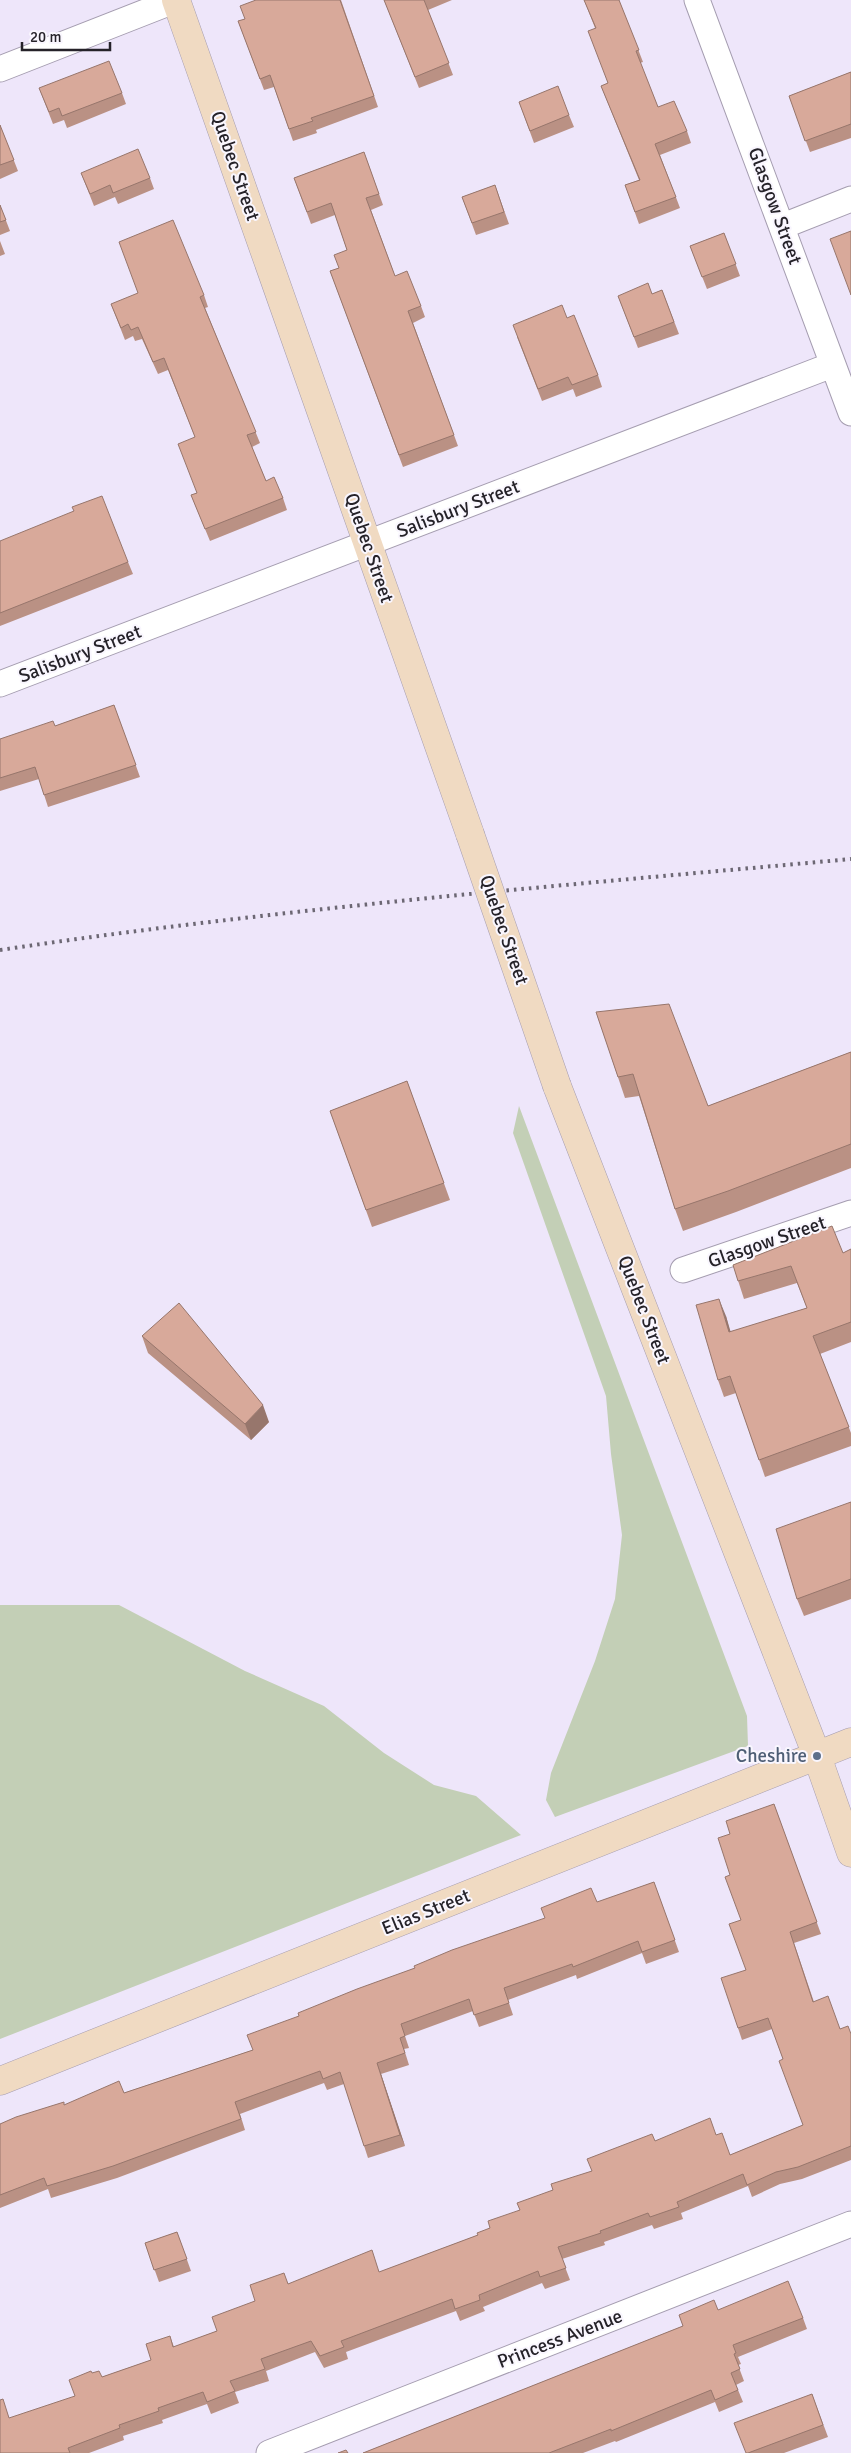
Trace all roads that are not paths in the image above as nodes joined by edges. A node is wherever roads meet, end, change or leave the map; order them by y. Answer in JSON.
{"nodes":[{"id":1,"x":176,"y":0,"type":"edge"},
{"id":2,"x":698,"y":0,"type":"edge"},
{"id":3,"x":0,"y":70,"type":"edge"},
{"id":4,"x":851,"y":199,"type":"edge"},
{"id":5,"x":783,"y":226,"type":"junction"},
{"id":6,"x":832,"y":365,"type":"junction"},
{"id":7,"x":851,"y":413,"type":"edge"},
{"id":8,"x":368,"y":544,"type":"junction"},
{"id":9,"x":0,"y":684,"type":"edge"},
{"id":10,"x":851,"y":1213,"type":"edge"},
{"id":11,"x":683,"y":1270,"type":"dead end"},
{"id":12,"x":851,"y":1742,"type":"edge"},
{"id":13,"x":817,"y":1756,"type":"junction"},
{"id":14,"x":851,"y":1853,"type":"edge"},
{"id":15,"x":0,"y":2081,"type":"edge"},
{"id":16,"x":851,"y":2224,"type":"edge"},
{"id":17,"x":269,"y":2453,"type":"edge"}],
"edges":[{"from":1,"to":3,"type":"street"},
{"from":1,"to":8,"type":"street","name":"Quebec Street"},
{"from":2,"to":5,"type":"street","name":"Glasgow Street"},
{"from":4,"to":5,"type":"street"},
{"from":5,"to":6,"type":"street","name":"Glasgow Street"},
{"from":6,"to":7,"type":"street","name":"Glasgow Street"},
{"from":6,"to":8,"type":"street","name":"Salisbury Street"},
{"from":8,"to":9,"type":"street","name":"Salisbury Street"},
{"from":8,"to":13,"type":"street","name":"Quebec Street","bridge":true},
{"from":10,"to":11,"type":"street","name":"Glasgow Street"},
{"from":12,"to":13,"type":"street","name":"Elias Street"},
{"from":13,"to":14,"type":"street","name":"Quebec Street"},
{"from":13,"to":15,"type":"street","name":"Elias Street"},
{"from":16,"to":17,"type":"street","name":"Princess Avenue"}]}
